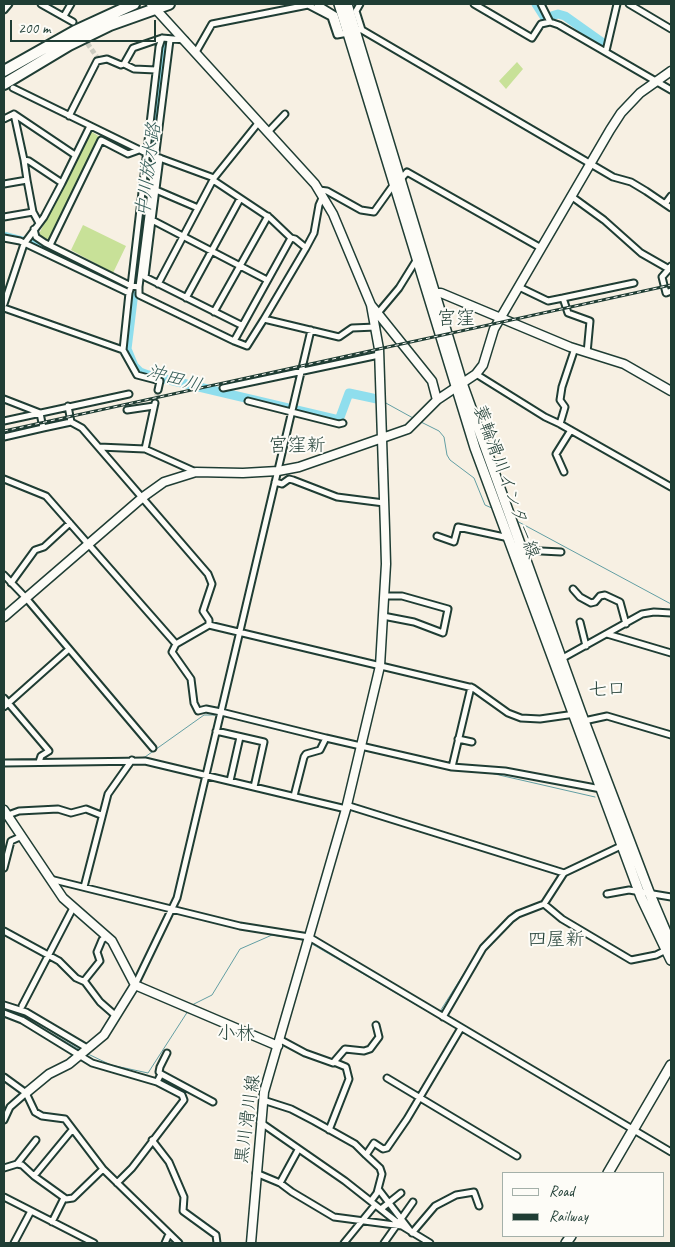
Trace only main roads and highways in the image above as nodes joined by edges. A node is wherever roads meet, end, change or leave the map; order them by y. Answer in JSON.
{"nodes":[{"id":1,"x":134,"y":4,"type":"edge"},
{"id":2,"x":169,"y":4,"type":"edge"},
{"id":3,"x":339,"y":4,"type":"edge"},
{"id":4,"x":347,"y":4,"type":"edge"},
{"id":5,"x":154,"y":6,"type":"edge"},
{"id":6,"x":351,"y":32,"type":"junction"},
{"id":7,"x":4,"y":71,"type":"edge"},
{"id":8,"x":9,"y":86,"type":"edge"},
{"id":9,"x":398,"y":181,"type":"junction"},
{"id":10,"x":459,"y":386,"type":"junction"},
{"id":11,"x":512,"y":537,"type":"junction"},
{"id":12,"x":580,"y":716,"type":"junction"},
{"id":13,"x":627,"y":844,"type":"junction"},
{"id":14,"x":670,"y":947,"type":"edge"},
{"id":15,"x":671,"y":960,"type":"edge"},
{"id":16,"x":671,"y":1064,"type":"edge"},
{"id":17,"x":609,"y":1172,"type":"edge"}],
"edges":[{"from":1,"to":7,"type":"highway"},
{"from":2,"to":5,"type":"highway"},
{"from":3,"to":6,"type":"main road","name":"蓑輪滑川インター線"},
{"from":4,"to":6,"type":"main road","name":"蓑輪滑川インター線"},
{"from":5,"to":8,"type":"highway"},
{"from":6,"to":9,"type":"main road","name":"蓑輪滑川インター線"},
{"from":9,"to":10,"type":"main road","name":"蓑輪滑川インター線"},
{"from":9,"to":10,"type":"main road","name":"蓑輪滑川インター線"},
{"from":10,"to":11,"type":"main road","name":"蓑輪滑川インター線"},
{"from":11,"to":12,"type":"main road","name":"蓑輪滑川インター線"},
{"from":11,"to":12,"type":"main road","name":"蓑輪滑川インター線"},
{"from":12,"to":13,"type":"main road","name":"蓑輪滑川インター線"},
{"from":12,"to":13,"type":"main road","name":"蓑輪滑川インター線"},
{"from":13,"to":14,"type":"main road","name":"蓑輪滑川インター線"},
{"from":14,"to":15,"type":"main road","name":"蓑輪滑川インター線"},
{"from":16,"to":17,"type":"main road"}]}
